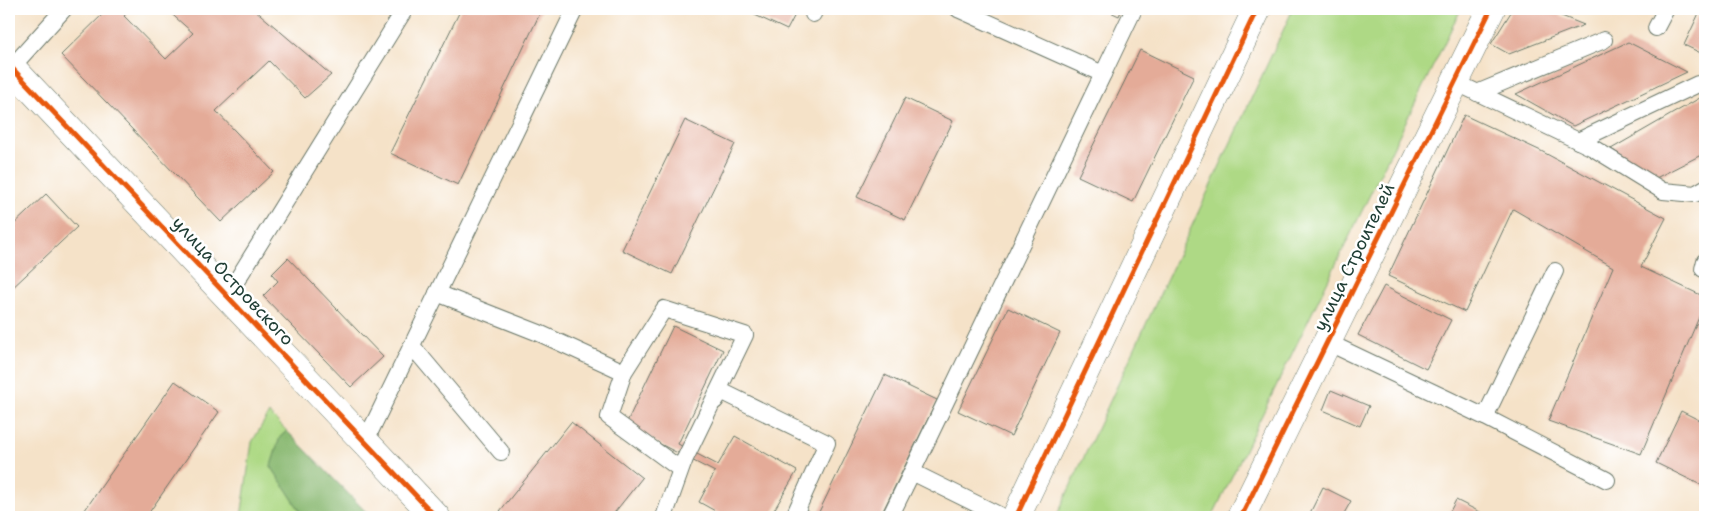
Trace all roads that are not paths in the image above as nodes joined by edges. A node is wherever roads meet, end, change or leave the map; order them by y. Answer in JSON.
{"nodes":[{"id":1,"x":64,"y":9,"type":"edge"},
{"id":2,"x":405,"y":9,"type":"edge"},
{"id":3,"x":574,"y":9,"type":"edge"},
{"id":4,"x":958,"y":9,"type":"edge"},
{"id":5,"x":1134,"y":9,"type":"edge"},
{"id":6,"x":1257,"y":9,"type":"edge"},
{"id":7,"x":1491,"y":9,"type":"edge"},
{"id":8,"x":1666,"y":9,"type":"edge"},
{"id":9,"x":1656,"y":28,"type":"dead end"},
{"id":10,"x":1604,"y":40,"type":"dead end"},
{"id":11,"x":10,"y":66,"type":"edge"},
{"id":12,"x":1103,"y":74,"type":"junction"},
{"id":13,"x":1698,"y":84,"type":"dead end"},
{"id":14,"x":1466,"y":88,"type":"junction"},
{"id":15,"x":1578,"y":141,"type":"junction"},
{"id":16,"x":1705,"y":188,"type":"edge"},
{"id":17,"x":1555,"y":271,"type":"dead end"},
{"id":18,"x":437,"y":293,"type":"junction"},
{"id":19,"x":227,"y":296,"type":"junction"},
{"id":20,"x":1327,"y":342,"type":"junction"},
{"id":21,"x":412,"y":346,"type":"junction"},
{"id":22,"x":624,"y":372,"type":"junction"},
{"id":23,"x":1485,"y":417,"type":"junction"},
{"id":24,"x":366,"y":442,"type":"junction"},
{"id":25,"x":501,"y":452,"type":"dead end"},
{"id":26,"x":680,"y":469,"type":"junction"},
{"id":27,"x":912,"y":472,"type":"junction"},
{"id":28,"x":1607,"y":480,"type":"dead end"},
{"id":29,"x":433,"y":516,"type":"edge"},
{"id":30,"x":664,"y":517,"type":"edge"},
{"id":31,"x":802,"y":517,"type":"edge"},
{"id":32,"x":890,"y":517,"type":"edge"},
{"id":33,"x":1003,"y":517,"type":"edge"},
{"id":34,"x":1016,"y":517,"type":"edge"},
{"id":35,"x":1241,"y":517,"type":"edge"}],
"edges":[{"from":1,"to":11,"type":"lane"},
{"from":2,"to":19,"type":"lane"},
{"from":3,"to":18,"type":"lane"},
{"from":4,"to":12,"type":"lane"},
{"from":5,"to":12,"type":"lane"},
{"from":6,"to":34,"type":"street"},
{"from":7,"to":14,"type":"street","name":"улица Строителей"},
{"from":8,"to":9,"type":"lane"},
{"from":10,"to":14,"type":"lane"},
{"from":11,"to":19,"type":"street","name":"улица Островского"},
{"from":12,"to":27,"type":"lane"},
{"from":13,"to":15,"type":"lane"},
{"from":14,"to":15,"type":"lane"},
{"from":14,"to":20,"type":"street","name":"улица Строителей"},
{"from":15,"to":16,"type":"lane"},
{"from":17,"to":23,"type":"lane"},
{"from":18,"to":21,"type":"lane"},
{"from":18,"to":22,"type":"lane"},
{"from":19,"to":24,"type":"street","name":"улица Островского"},
{"from":20,"to":23,"type":"lane"},
{"from":20,"to":35,"type":"street","name":"улица Строителей"},
{"from":21,"to":24,"type":"lane"},
{"from":21,"to":25,"type":"lane"},
{"from":22,"to":26,"type":"lane"},
{"from":22,"to":26,"type":"lane"},
{"from":23,"to":28,"type":"lane"},
{"from":24,"to":29,"type":"street","name":"улица Островского"},
{"from":26,"to":30,"type":"lane"},
{"from":26,"to":31,"type":"lane"},
{"from":27,"to":32,"type":"lane"},
{"from":27,"to":33,"type":"lane"}]}
